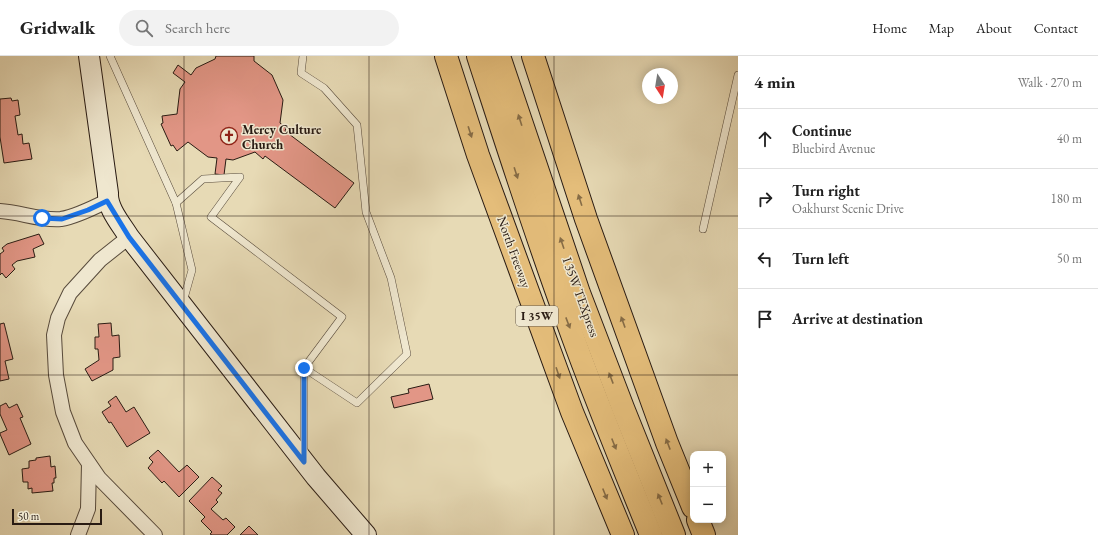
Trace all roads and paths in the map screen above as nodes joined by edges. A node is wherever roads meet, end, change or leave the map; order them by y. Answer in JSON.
{"nodes":[{"id":1,"x":89,"y":56,"type":"edge"},
{"id":2,"x":110,"y":56,"type":"edge"},
{"id":3,"x":303,"y":56,"type":"edge"},
{"id":4,"x":433,"y":56,"type":"edge"},
{"id":5,"x":446,"y":56,"type":"edge"},
{"id":6,"x":537,"y":60,"type":"edge"},
{"id":7,"x":490,"y":62,"type":"edge"},
{"id":8,"x":738,"y":75,"type":"edge"},
{"id":9,"x":451,"y":85,"type":"junction"},
{"id":10,"x":107,"y":201,"type":"junction"},
{"id":11,"x":176,"y":203,"type":"junction"},
{"id":12,"x":0,"y":211,"type":"edge"},
{"id":13,"x":703,"y":230,"type":"dead end"},
{"id":14,"x":129,"y":237,"type":"junction"},
{"id":15,"x":182,"y":305,"type":"junction"},
{"id":16,"x":304,"y":368,"type":"junction"},
{"id":17,"x":304,"y":462,"type":"junction"},
{"id":18,"x":89,"y":464,"type":"junction"},
{"id":19,"x":690,"y":499,"type":"edge"},
{"id":20,"x":699,"y":523,"type":"edge"},
{"id":21,"x":78,"y":535,"type":"edge"},
{"id":22,"x":155,"y":535,"type":"edge"},
{"id":23,"x":366,"y":535,"type":"edge"},
{"id":24,"x":623,"y":535,"type":"edge"},
{"id":25,"x":652,"y":535,"type":"edge"},
{"id":26,"x":674,"y":535,"type":"edge"},
{"id":27,"x":704,"y":535,"type":"edge"}],
"edges":[{"from":1,"to":10,"type":"street"},
{"from":2,"to":11,"type":"lane"},
{"from":3,"to":16,"type":"lane"},
{"from":4,"to":9,"type":"highway"},
{"from":5,"to":9,"type":"highway","name":"North Freeway","number":"I 35W"},
{"from":19,"to":6,"type":"highway","one_way":true},
{"from":7,"to":25,"type":"highway","name":"I 35W TEXpress","one_way":true},
{"from":26,"to":7,"type":"highway","name":"I 35W TEXpress","one_way":true},
{"from":8,"to":13,"type":"lane"},
{"from":9,"to":24,"type":"highway","name":"North Freeway","number":"I 35W","one_way":true},
{"from":10,"to":12,"type":"street"},
{"from":10,"to":14,"type":"street"},
{"from":11,"to":15,"type":"lane"},
{"from":11,"to":16,"type":"lane"},
{"from":14,"to":15,"type":"street"},
{"from":14,"to":18,"type":"street"},
{"from":15,"to":17,"type":"street"},
{"from":16,"to":17,"type":"lane"},
{"from":17,"to":23,"type":"street"},
{"from":18,"to":21,"type":"street"},
{"from":18,"to":22,"type":"street"},
{"from":20,"to":27,"type":"highway"}]}
